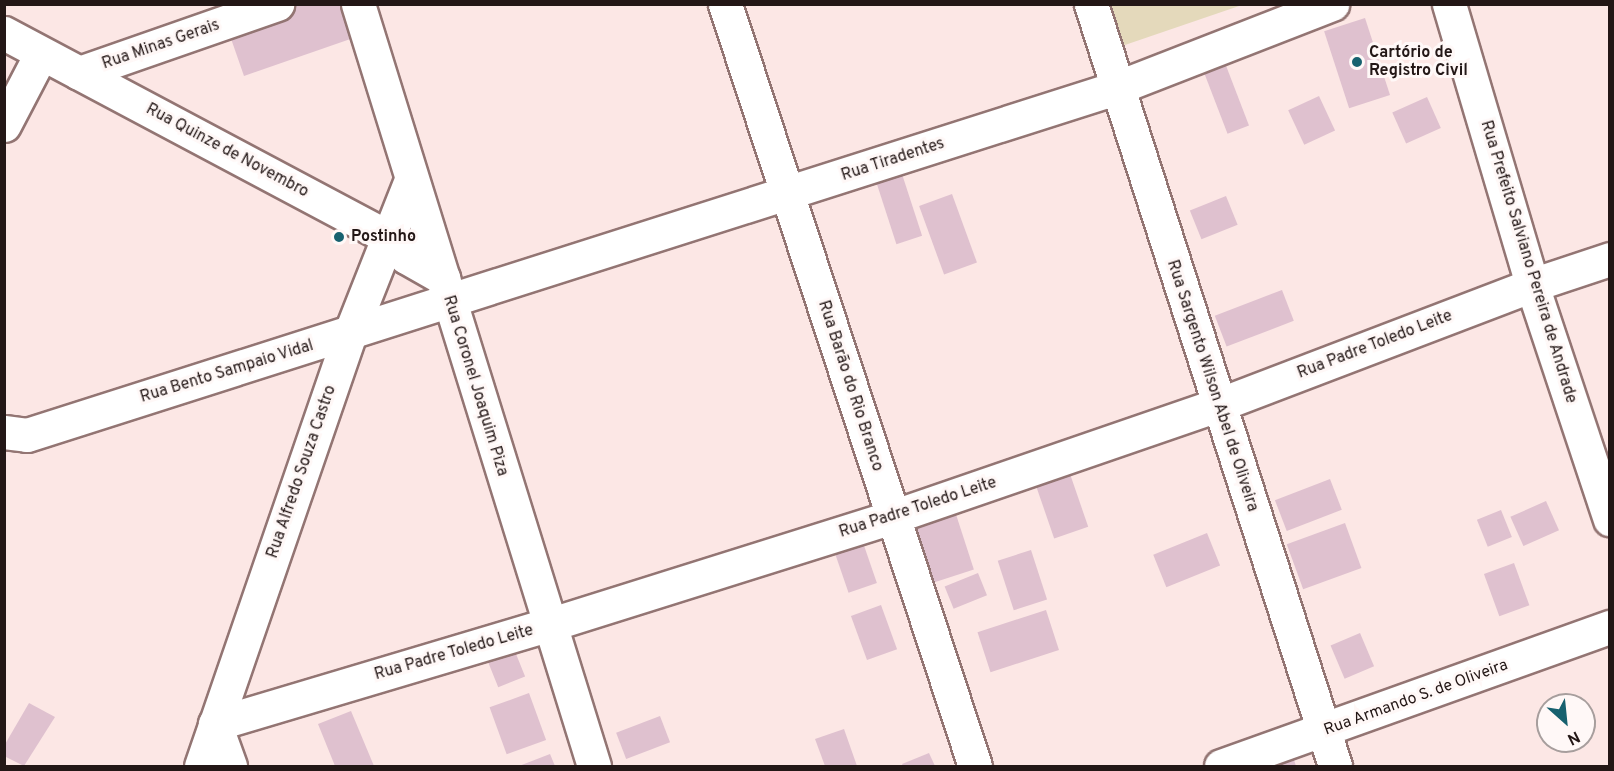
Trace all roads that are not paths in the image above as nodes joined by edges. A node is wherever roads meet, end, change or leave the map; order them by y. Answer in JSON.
{"nodes":[{"id":1,"x":277,"y":4,"type":"edge"},
{"id":2,"x":358,"y":4,"type":"edge"},
{"id":3,"x":725,"y":4,"type":"edge"},
{"id":4,"x":1091,"y":4,"type":"edge"},
{"id":5,"x":1332,"y":4,"type":"edge"},
{"id":6,"x":1449,"y":4,"type":"edge"},
{"id":7,"x":4,"y":33,"type":"edge"},
{"id":8,"x":41,"y":54,"type":"junction"},
{"id":9,"x":79,"y":73,"type":"junction"},
{"id":10,"x":1119,"y":87,"type":"junction"},
{"id":11,"x":4,"y":125,"type":"edge"},
{"id":12,"x":411,"y":180,"type":"junction"},
{"id":13,"x":788,"y":194,"type":"junction"},
{"id":14,"x":387,"y":237,"type":"junction"},
{"id":15,"x":1610,"y":259,"type":"edge"},
{"id":16,"x":1532,"y":285,"type":"junction"},
{"id":17,"x":446,"y":290,"type":"junction"},
{"id":18,"x":350,"y":334,"type":"junction"},
{"id":19,"x":1218,"y":405,"type":"junction"},
{"id":20,"x":4,"y":432,"type":"edge"},
{"id":21,"x":892,"y":517,"type":"junction"},
{"id":22,"x":1610,"y":519,"type":"edge"},
{"id":23,"x":548,"y":626,"type":"junction"},
{"id":24,"x":1610,"y":627,"type":"edge"},
{"id":25,"x":215,"y":724,"type":"junction"},
{"id":26,"x":1324,"y":732,"type":"junction"},
{"id":27,"x":201,"y":766,"type":"edge"},
{"id":28,"x":230,"y":766,"type":"edge"},
{"id":29,"x":594,"y":766,"type":"edge"},
{"id":30,"x":975,"y":766,"type":"edge"},
{"id":31,"x":1221,"y":766,"type":"edge"},
{"id":32,"x":1335,"y":766,"type":"edge"}],
"edges":[{"from":1,"to":9,"type":"street","name":"Rua Minas Gerais"},
{"from":2,"to":12,"type":"street","name":"Rua Coronel Joaquim Piza"},
{"from":3,"to":13,"type":"street","name":"Rua Barão do Rio Branco"},
{"from":4,"to":10,"type":"street","name":"Rua Sargento Wilson Abel de Oliveira"},
{"from":5,"to":10,"type":"street","name":"Rua Tiradentes"},
{"from":6,"to":16,"type":"street","name":"Rua Prefeito Salviano Pereira de Andrade"},
{"from":7,"to":8,"type":"street","name":"Rua Quinze de Novembro"},
{"from":8,"to":9,"type":"street","name":"Rua Quinze de Novembro"},
{"from":8,"to":11,"type":"street"},
{"from":9,"to":14,"type":"street","name":"Rua Quinze de Novembro"},
{"from":10,"to":13,"type":"street","name":"Rua Tiradentes"},
{"from":10,"to":19,"type":"street","name":"Rua Sargento Wilson Abel de Oliveira"},
{"from":12,"to":14,"type":"street","name":"Rua Alfredo Souza Castro"},
{"from":12,"to":17,"type":"street","name":"Rua Coronel Joaquim Piza"},
{"from":13,"to":17,"type":"street","name":"Rua Tiradentes"},
{"from":13,"to":21,"type":"street","name":"Rua Barão do Rio Branco"},
{"from":14,"to":17,"type":"street","name":"Rua Quinze de Novembro"},
{"from":14,"to":18,"type":"street","name":"Rua Alfredo Souza Castro"},
{"from":15,"to":16,"type":"street","name":"Rua Padre Toledo Leite"},
{"from":16,"to":19,"type":"street","name":"Rua Padre Toledo Leite"},
{"from":16,"to":22,"type":"street","name":"Rua Prefeito Salviano Pereira de Andrade"},
{"from":17,"to":18,"type":"street","name":"Rua Bento Sampaio Vidal"},
{"from":17,"to":23,"type":"street","name":"Rua Coronel Joaquim Piza"},
{"from":18,"to":20,"type":"street","name":"Rua Bento Sampaio Vidal"},
{"from":18,"to":25,"type":"street","name":"Rua Alfredo Souza Castro"},
{"from":19,"to":21,"type":"street","name":"Rua Padre Toledo Leite"},
{"from":19,"to":26,"type":"street","name":"Rua Sargento Wilson Abel de Oliveira"},
{"from":21,"to":23,"type":"street","name":"Rua Padre Toledo Leite"},
{"from":21,"to":30,"type":"street","name":"Rua Barão do Rio Branco"},
{"from":23,"to":25,"type":"street","name":"Rua Padre Toledo Leite"},
{"from":23,"to":29,"type":"street","name":"Rua Coronel Joaquim Piza"},
{"from":24,"to":26,"type":"street","name":"Rua Armando S. de Oliveira"},
{"from":25,"to":27,"type":"street","name":"Rua Alfredo Souza Castro"},
{"from":25,"to":28,"type":"street"},
{"from":26,"to":31,"type":"street","name":"Rua Armando S. de Oliveira"},
{"from":26,"to":32,"type":"street","name":"Rua Sargento Wilson Abel de Oliveira"}]}
